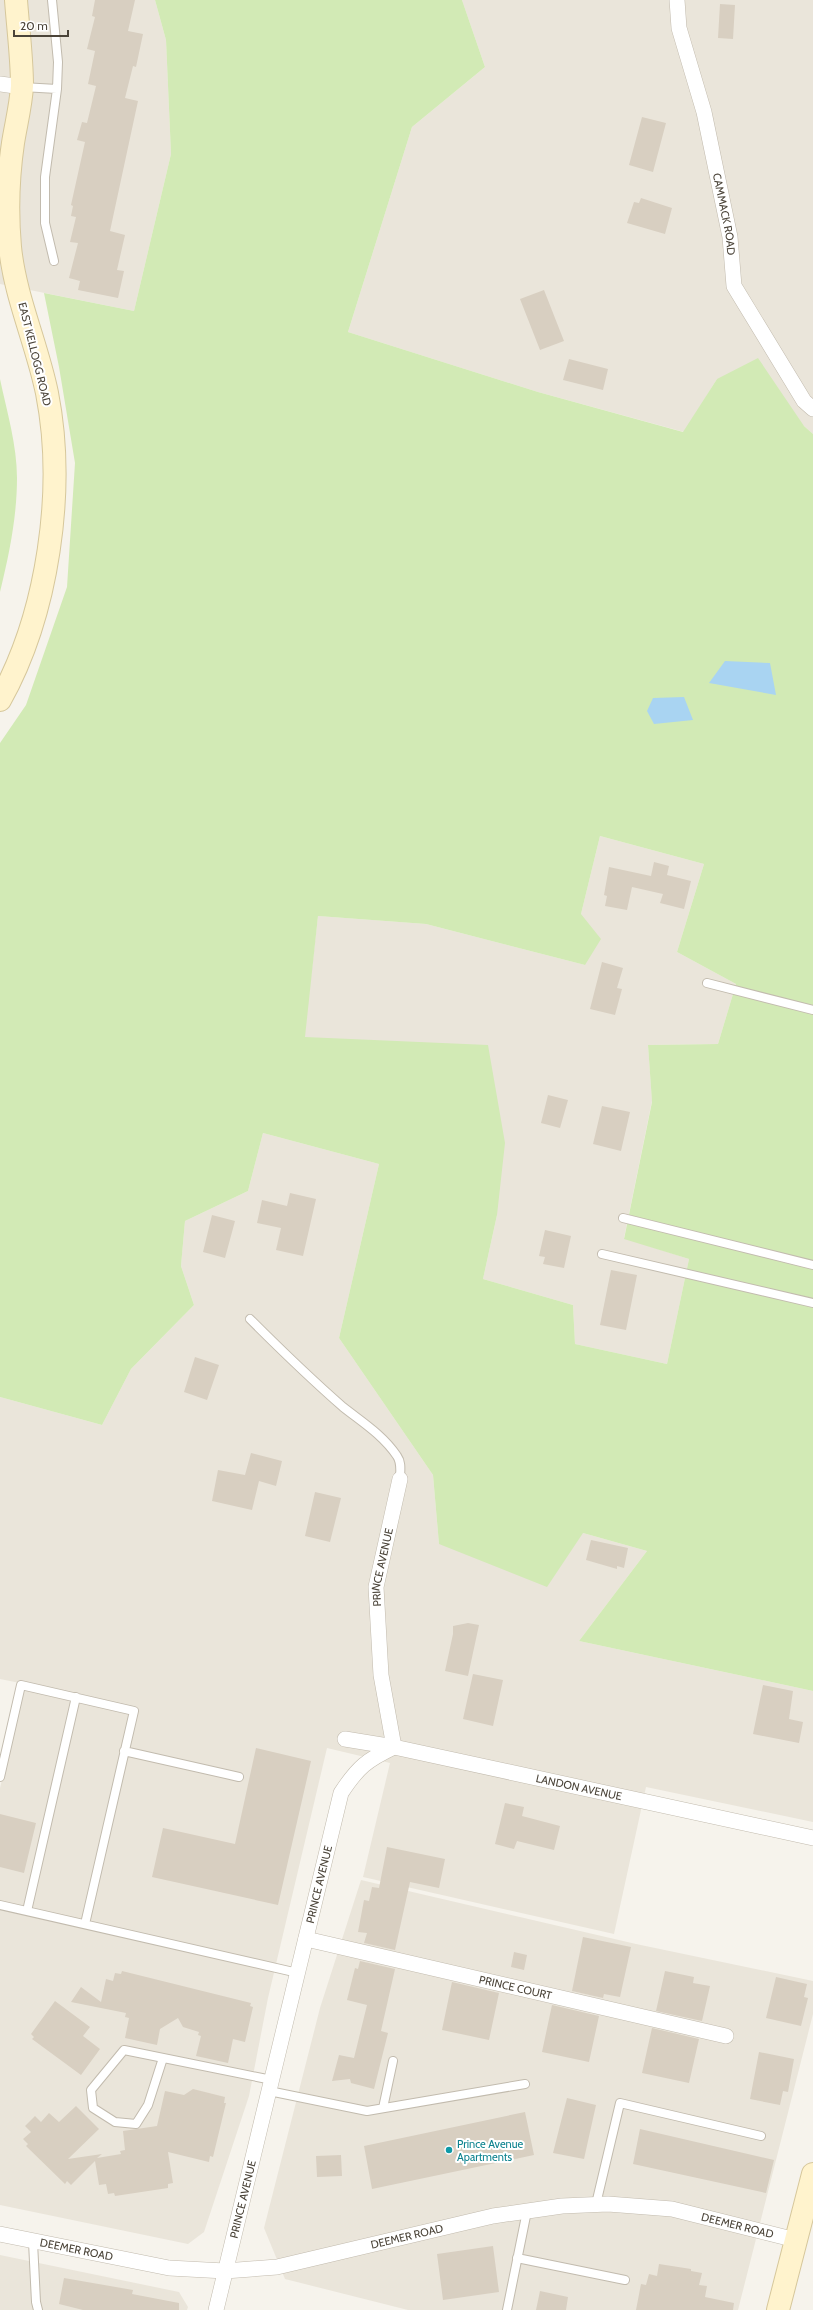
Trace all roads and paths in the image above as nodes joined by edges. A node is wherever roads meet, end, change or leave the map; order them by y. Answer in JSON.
{"nodes":[{"id":1,"x":16,"y":0,"type":"edge"},
{"id":2,"x":52,"y":0,"type":"edge"},
{"id":3,"x":677,"y":0,"type":"edge"},
{"id":4,"x":0,"y":84,"type":"edge"},
{"id":5,"x":22,"y":87,"type":"junction"},
{"id":6,"x":57,"y":89,"type":"junction"},
{"id":7,"x":54,"y":261,"type":"dead end"},
{"id":8,"x":813,"y":409,"type":"edge"},
{"id":9,"x":0,"y":700,"type":"edge"},
{"id":10,"x":707,"y":983,"type":"dead end"},
{"id":11,"x":813,"y":1010,"type":"edge"},
{"id":12,"x":623,"y":1218,"type":"dead end"},
{"id":13,"x":602,"y":1254,"type":"dead end"},
{"id":14,"x":813,"y":1266,"type":"edge"},
{"id":15,"x":813,"y":1303,"type":"edge"},
{"id":16,"x":250,"y":1319,"type":"dead end"},
{"id":17,"x":400,"y":1479,"type":"joint"},
{"id":18,"x":76,"y":1697,"type":"junction"},
{"id":19,"x":345,"y":1739,"type":"dead end"},
{"id":20,"x":394,"y":1747,"type":"junction"},
{"id":21,"x":124,"y":1751,"type":"junction"},
{"id":22,"x":0,"y":1777,"type":"edge"},
{"id":23,"x":239,"y":1778,"type":"dead end"},
{"id":24,"x":813,"y":1838,"type":"edge"},
{"id":25,"x":0,"y":1905,"type":"edge"},
{"id":26,"x":27,"y":1912,"type":"junction"},
{"id":27,"x":85,"y":1924,"type":"junction"},
{"id":28,"x":306,"y":1940,"type":"junction"},
{"id":29,"x":298,"y":1973,"type":"junction"},
{"id":30,"x":726,"y":2036,"type":"dead end"},
{"id":31,"x":163,"y":2058,"type":"junction"},
{"id":32,"x":393,"y":2061,"type":"dead end"},
{"id":33,"x":525,"y":2084,"type":"dead end"},
{"id":34,"x":270,"y":2086,"type":"junction"},
{"id":35,"x":383,"y":2108,"type":"junction"},
{"id":36,"x":761,"y":2136,"type":"dead end"},
{"id":37,"x":813,"y":2174,"type":"edge"},
{"id":38,"x":596,"y":2204,"type":"junction"},
{"id":39,"x":527,"y":2211,"type":"junction"},
{"id":40,"x":0,"y":2234,"type":"edge"},
{"id":41,"x":33,"y":2242,"type":"junction"},
{"id":42,"x":804,"y":2242,"type":"edge"},
{"id":43,"x":517,"y":2258,"type":"junction"},
{"id":44,"x":225,"y":2271,"type":"junction"},
{"id":45,"x":625,"y":2280,"type":"dead end"},
{"id":46,"x":38,"y":2310,"type":"edge"},
{"id":47,"x":216,"y":2310,"type":"edge"},
{"id":48,"x":507,"y":2310,"type":"edge"},
{"id":49,"x":778,"y":2310,"type":"edge"}],
"edges":[{"from":1,"to":5,"type":"street","name":"EAST KELLOGG ROAD"},
{"from":2,"to":6,"type":"lane"},
{"from":3,"to":8,"type":"street","name":"CAMMACK ROAD"},
{"from":4,"to":5,"type":"street"},
{"from":5,"to":6,"type":"lane"},
{"from":5,"to":9,"type":"street","name":"EAST KELLOGG ROAD"},
{"from":6,"to":7,"type":"lane"},
{"from":10,"to":11,"type":"lane"},
{"from":12,"to":14,"type":"lane"},
{"from":13,"to":15,"type":"lane"},
{"from":16,"to":17,"type":"lane"},
{"from":17,"to":20,"type":"street","name":"PRINCE AVENUE"},
{"from":18,"to":21,"type":"lane"},
{"from":18,"to":22,"type":"lane"},
{"from":18,"to":26,"type":"lane"},
{"from":19,"to":20,"type":"street","name":"LANDON AVENUE"},
{"from":20,"to":24,"type":"street","name":"LANDON AVENUE"},
{"from":20,"to":28,"type":"street","name":"PRINCE AVENUE"},
{"from":21,"to":23,"type":"lane"},
{"from":21,"to":27,"type":"lane"},
{"from":25,"to":26,"type":"lane"},
{"from":26,"to":27,"type":"lane"},
{"from":27,"to":29,"type":"lane"},
{"from":28,"to":29,"type":"street","name":"PRINCE AVENUE"},
{"from":28,"to":30,"type":"street","name":"PRINCE COURT"},
{"from":29,"to":34,"type":"street","name":"PRINCE AVENUE"},
{"from":31,"to":31,"type":"lane"},
{"from":31,"to":34,"type":"lane"},
{"from":32,"to":35,"type":"lane"},
{"from":33,"to":35,"type":"lane"},
{"from":34,"to":35,"type":"lane"},
{"from":34,"to":44,"type":"street","name":"PRINCE AVENUE"},
{"from":36,"to":38,"type":"lane"},
{"from":37,"to":42,"type":"street"},
{"from":38,"to":39,"type":"street","name":"DEEMER ROAD"},
{"from":38,"to":42,"type":"street","name":"DEEMER ROAD"},
{"from":39,"to":43,"type":"lane"},
{"from":39,"to":44,"type":"street","name":"DEEMER ROAD"},
{"from":40,"to":41,"type":"street","name":"DEEMER ROAD"},
{"from":41,"to":44,"type":"street","name":"DEEMER ROAD"},
{"from":41,"to":46,"type":"lane"},
{"from":42,"to":49,"type":"street"},
{"from":43,"to":45,"type":"lane"},
{"from":43,"to":48,"type":"lane"},
{"from":44,"to":47,"type":"street","name":"PRINCE AVENUE"}]}
